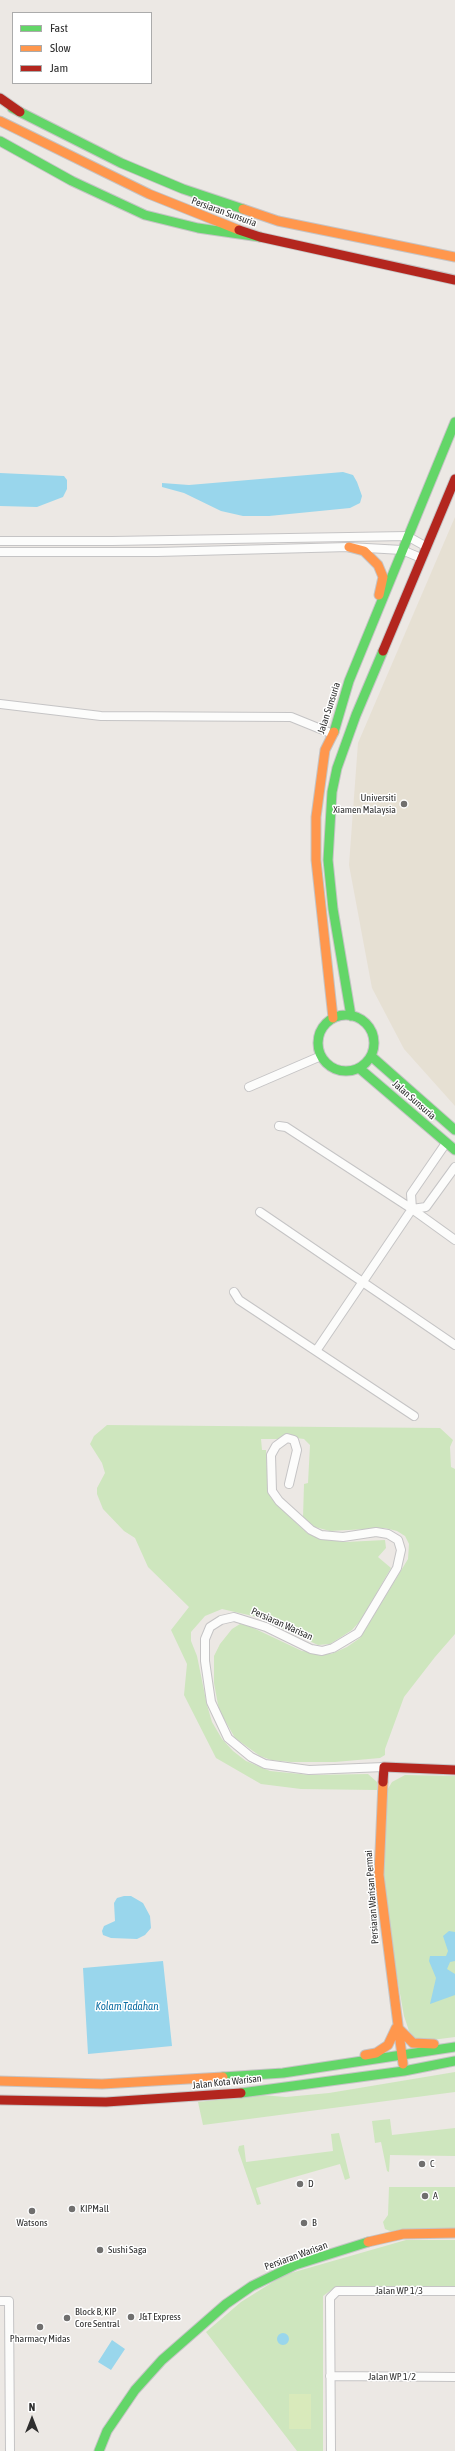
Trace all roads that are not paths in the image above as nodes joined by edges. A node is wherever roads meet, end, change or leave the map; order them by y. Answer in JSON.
{"nodes":[{"id":1,"x":0,"y":98,"type":"edge"},
{"id":2,"x":0,"y":103,"type":"edge"},
{"id":3,"x":20,"y":112,"type":"junction"},
{"id":4,"x":0,"y":121,"type":"edge"},
{"id":5,"x":0,"y":141,"type":"edge"},
{"id":6,"x":260,"y":237,"type":"junction"},
{"id":7,"x":455,"y":257,"type":"edge"},
{"id":8,"x":455,"y":280,"type":"edge"},
{"id":9,"x":455,"y":422,"type":"edge"},
{"id":10,"x":455,"y":479,"type":"edge"},
{"id":11,"x":406,"y":536,"type":"junction"},
{"id":12,"x":0,"y":541,"type":"edge"},
{"id":13,"x":425,"y":546,"type":"junction"},
{"id":14,"x":349,"y":547,"type":"junction"},
{"id":15,"x":402,"y":550,"type":"junction"},
{"id":16,"x":0,"y":552,"type":"edge"},
{"id":17,"x":421,"y":558,"type":"junction"},
{"id":18,"x":349,"y":681,"type":"junction"},
{"id":19,"x":0,"y":704,"type":"edge"},
{"id":20,"x":333,"y":734,"type":"junction"},
{"id":21,"x":351,"y":1016,"type":"junction"},
{"id":22,"x":333,"y":1018,"type":"junction"},
{"id":23,"x":321,"y":1056,"type":"junction"},
{"id":24,"x":371,"y":1056,"type":"junction"},
{"id":25,"x":359,"y":1068,"type":"junction"},
{"id":26,"x":249,"y":1086,"type":"dead end"},
{"id":27,"x":278,"y":1126,"type":"dead end"},
{"id":28,"x":455,"y":1130,"type":"edge"},
{"id":29,"x":446,"y":1143,"type":"junction"},
{"id":30,"x":455,"y":1150,"type":"edge"},
{"id":31,"x":455,"y":1167,"type":"edge"},
{"id":32,"x":412,"y":1209,"type":"junction"},
{"id":33,"x":260,"y":1212,"type":"dead end"},
{"id":34,"x":455,"y":1240,"type":"edge"},
{"id":35,"x":362,"y":1282,"type":"junction"},
{"id":36,"x":234,"y":1292,"type":"dead end"},
{"id":37,"x":455,"y":1345,"type":"edge"},
{"id":38,"x":316,"y":1351,"type":"junction"},
{"id":39,"x":414,"y":1416,"type":"dead end"},
{"id":40,"x":289,"y":1484,"type":"dead end"},
{"id":41,"x":384,"y":1767,"type":"junction"},
{"id":42,"x":455,"y":1770,"type":"edge"},
{"id":43,"x":397,"y":2026,"type":"junction"},
{"id":44,"x":455,"y":2042,"type":"edge"},
{"id":45,"x":455,"y":2047,"type":"edge"},
{"id":46,"x":402,"y":2056,"type":"junction"},
{"id":47,"x":455,"y":2061,"type":"edge"},
{"id":48,"x":404,"y":2071,"type":"junction"},
{"id":49,"x":283,"y":2073,"type":"junction"},
{"id":50,"x":0,"y":2081,"type":"edge"},
{"id":51,"x":0,"y":2100,"type":"edge"},
{"id":52,"x":455,"y":2233,"type":"edge"},
{"id":53,"x":455,"y":2291,"type":"edge"},
{"id":54,"x":0,"y":2301,"type":"edge"},
{"id":55,"x":330,"y":2376,"type":"junction"},
{"id":56,"x":455,"y":2377,"type":"edge"},
{"id":57,"x":10,"y":2451,"type":"edge"},
{"id":58,"x":99,"y":2451,"type":"edge"},
{"id":59,"x":330,"y":2451,"type":"edge"}],
"edges":[{"from":1,"to":3,"type":"main road"},
{"from":2,"to":3,"type":"main road","name":"Persiaran Sunsuria"},
{"from":3,"to":7,"type":"main road","name":"Persiaran Sunsuria"},
{"from":4,"to":6,"type":"main road","name":"Persiaran Sunsuria"},
{"from":5,"to":6,"type":"main road"},
{"from":6,"to":8,"type":"main road","name":"Persiaran Sunsuria"},
{"from":9,"to":11,"type":"main road","name":"Jalan Sunsuria"},
{"from":10,"to":13,"type":"main road"},
{"from":11,"to":12,"type":"street"},
{"from":11,"to":13,"type":"street"},
{"from":11,"to":15,"type":"main road","name":"Jalan Sunsuria"},
{"from":13,"to":17,"type":"main road"},
{"from":14,"to":15,"type":"street"},
{"from":14,"to":16,"type":"street"},
{"from":14,"to":18,"type":"main road"},
{"from":15,"to":17,"type":"street"},
{"from":15,"to":18,"type":"main road","name":"Jalan Sunsuria"},
{"from":17,"to":21,"type":"main road"},
{"from":18,"to":20,"type":"main road","name":"Jalan Sunsuria"},
{"from":19,"to":20,"type":"street"},
{"from":20,"to":22,"type":"main road","name":"Jalan Sunsuria"},
{"from":21,"to":22,"type":"main road"},
{"from":21,"to":24,"type":"main road"},
{"from":22,"to":23,"type":"main road"},
{"from":23,"to":25,"type":"main road"},
{"from":23,"to":26,"type":"street"},
{"from":24,"to":25,"type":"main road"},
{"from":24,"to":28,"type":"main road","name":"Jalan Sunsuria"},
{"from":25,"to":29,"type":"main road","name":"Jalan Sunsuria"},
{"from":27,"to":32,"type":"street"},
{"from":29,"to":30,"type":"main road","name":"Jalan Sunsuria"},
{"from":29,"to":32,"type":"street"},
{"from":31,"to":32,"type":"street"},
{"from":32,"to":34,"type":"street"},
{"from":32,"to":35,"type":"street"},
{"from":33,"to":35,"type":"street"},
{"from":35,"to":37,"type":"street"},
{"from":35,"to":38,"type":"street"},
{"from":36,"to":38,"type":"street"},
{"from":38,"to":39,"type":"street"},
{"from":40,"to":41,"type":"street","name":"Persiaran Warisan"},
{"from":41,"to":42,"type":"main road"},
{"from":41,"to":43,"type":"main road","name":"Persiaran Warisan Permai"},
{"from":43,"to":44,"type":"main road"},
{"from":43,"to":46,"type":"main road","name":"Persiaran Warisan Permai"},
{"from":43,"to":49,"type":"main road"},
{"from":45,"to":46,"type":"main road","name":"Jalan Kota Warisan"},
{"from":46,"to":48,"type":"main road","name":"Persiaran Warisan Permai"},
{"from":46,"to":49,"type":"main road","name":"Jalan Kota Warisan"},
{"from":47,"to":48,"type":"main road","name":"Jalan Kota Warisan"},
{"from":48,"to":51,"type":"main road","name":"Jalan Kota Warisan"},
{"from":49,"to":50,"type":"main road","name":"Jalan Kota Warisan"},
{"from":52,"to":58,"type":"main road","name":"Persiaran Warisan"},
{"from":53,"to":55,"type":"street","name":"Jalan WP 1/3"},
{"from":54,"to":57,"type":"street"},
{"from":55,"to":56,"type":"street","name":"Jalan WP 1/2"},
{"from":55,"to":59,"type":"street"}]}
